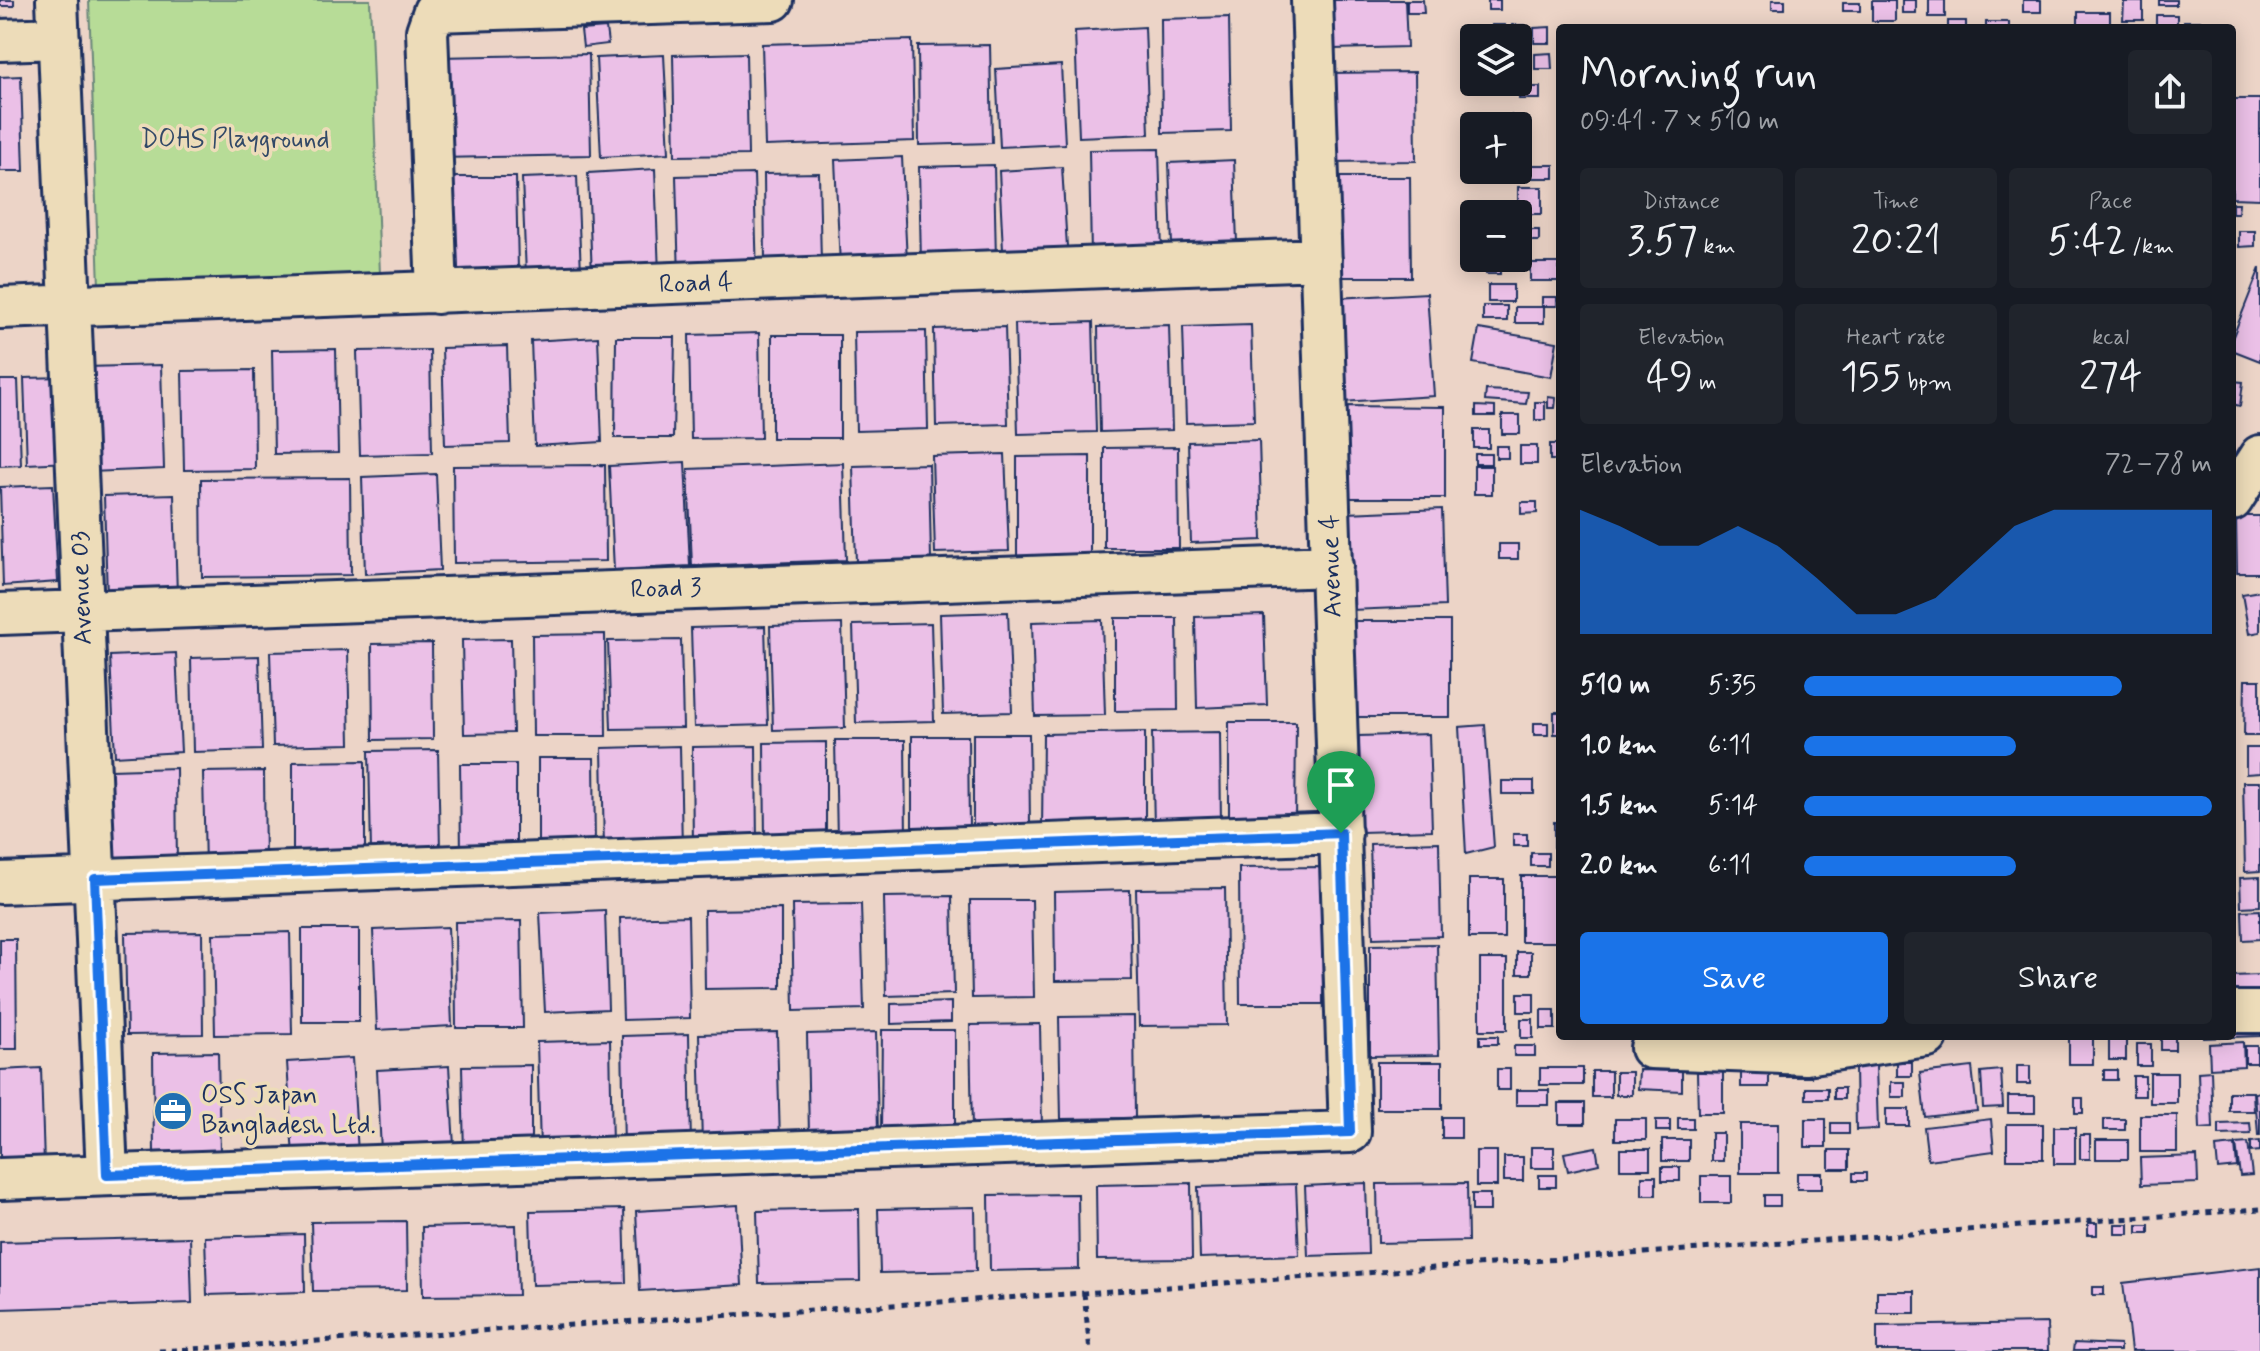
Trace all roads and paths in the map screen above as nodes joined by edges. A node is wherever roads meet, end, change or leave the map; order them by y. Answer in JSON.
{"nodes":[{"id":1,"x":773,"y":0,"type":"edge"},
{"id":2,"x":1312,"y":0,"type":"edge"},
{"id":3,"x":58,"y":19,"type":"edge"},
{"id":4,"x":0,"y":40,"type":"edge"},
{"id":5,"x":1321,"y":259,"type":"junction"},
{"id":6,"x":437,"y":293,"type":"junction"},
{"id":7,"x":70,"y":305,"type":"junction"},
{"id":8,"x":0,"y":308,"type":"edge"},
{"id":9,"x":2260,"y":456,"type":"edge"},
{"id":10,"x":2236,"y":494,"type":"edge"},
{"id":11,"x":1332,"y":566,"type":"junction"},
{"id":12,"x":83,"y":610,"type":"junction"},
{"id":13,"x":0,"y":614,"type":"edge"},
{"id":14,"x":1341,"y":833,"type":"junction"},
{"id":15,"x":95,"y":879,"type":"junction"},
{"id":16,"x":0,"y":883,"type":"edge"},
{"id":17,"x":2236,"y":1012,"type":"edge"},
{"id":18,"x":2260,"y":1012,"type":"edge"},
{"id":19,"x":1900,"y":1040,"type":"edge"},
{"id":20,"x":1651,"y":1048,"type":"dead end"},
{"id":21,"x":107,"y":1175,"type":"junction"},
{"id":22,"x":0,"y":1179,"type":"edge"},
{"id":23,"x":2260,"y":1209,"type":"edge"},
{"id":24,"x":1084,"y":1293,"type":"junction"},
{"id":25,"x":159,"y":1351,"type":"edge"},
{"id":26,"x":1090,"y":1351,"type":"edge"}],
"edges":[{"from":1,"to":6,"type":"street"},
{"from":2,"to":5,"type":"street","name":"Avenue 4"},
{"from":3,"to":4,"type":"street"},
{"from":3,"to":7,"type":"street","name":"Avenue 03"},
{"from":5,"to":6,"type":"street","name":"Road 4"},
{"from":5,"to":11,"type":"street","name":"Avenue 4"},
{"from":6,"to":7,"type":"street","name":"Road 4"},
{"from":7,"to":8,"type":"street","name":"Road 4"},
{"from":7,"to":12,"type":"street","name":"Avenue 03"},
{"from":9,"to":10,"type":"street"},
{"from":11,"to":12,"type":"street","name":"Road 3"},
{"from":11,"to":14,"type":"street","name":"Avenue 4"},
{"from":12,"to":13,"type":"street","name":"Road 3"},
{"from":12,"to":15,"type":"street","name":"Avenue 03"},
{"from":14,"to":15,"type":"street"},
{"from":14,"to":21,"type":"street","name":"Avenue 4"},
{"from":15,"to":16,"type":"street"},
{"from":15,"to":21,"type":"street","name":"Avenue 03"},
{"from":17,"to":18,"type":"street"},
{"from":19,"to":20,"type":"street"},
{"from":21,"to":22,"type":"street"},
{"from":23,"to":24,"type":"path"},
{"from":24,"to":25,"type":"path"},
{"from":24,"to":26,"type":"path"}]}
